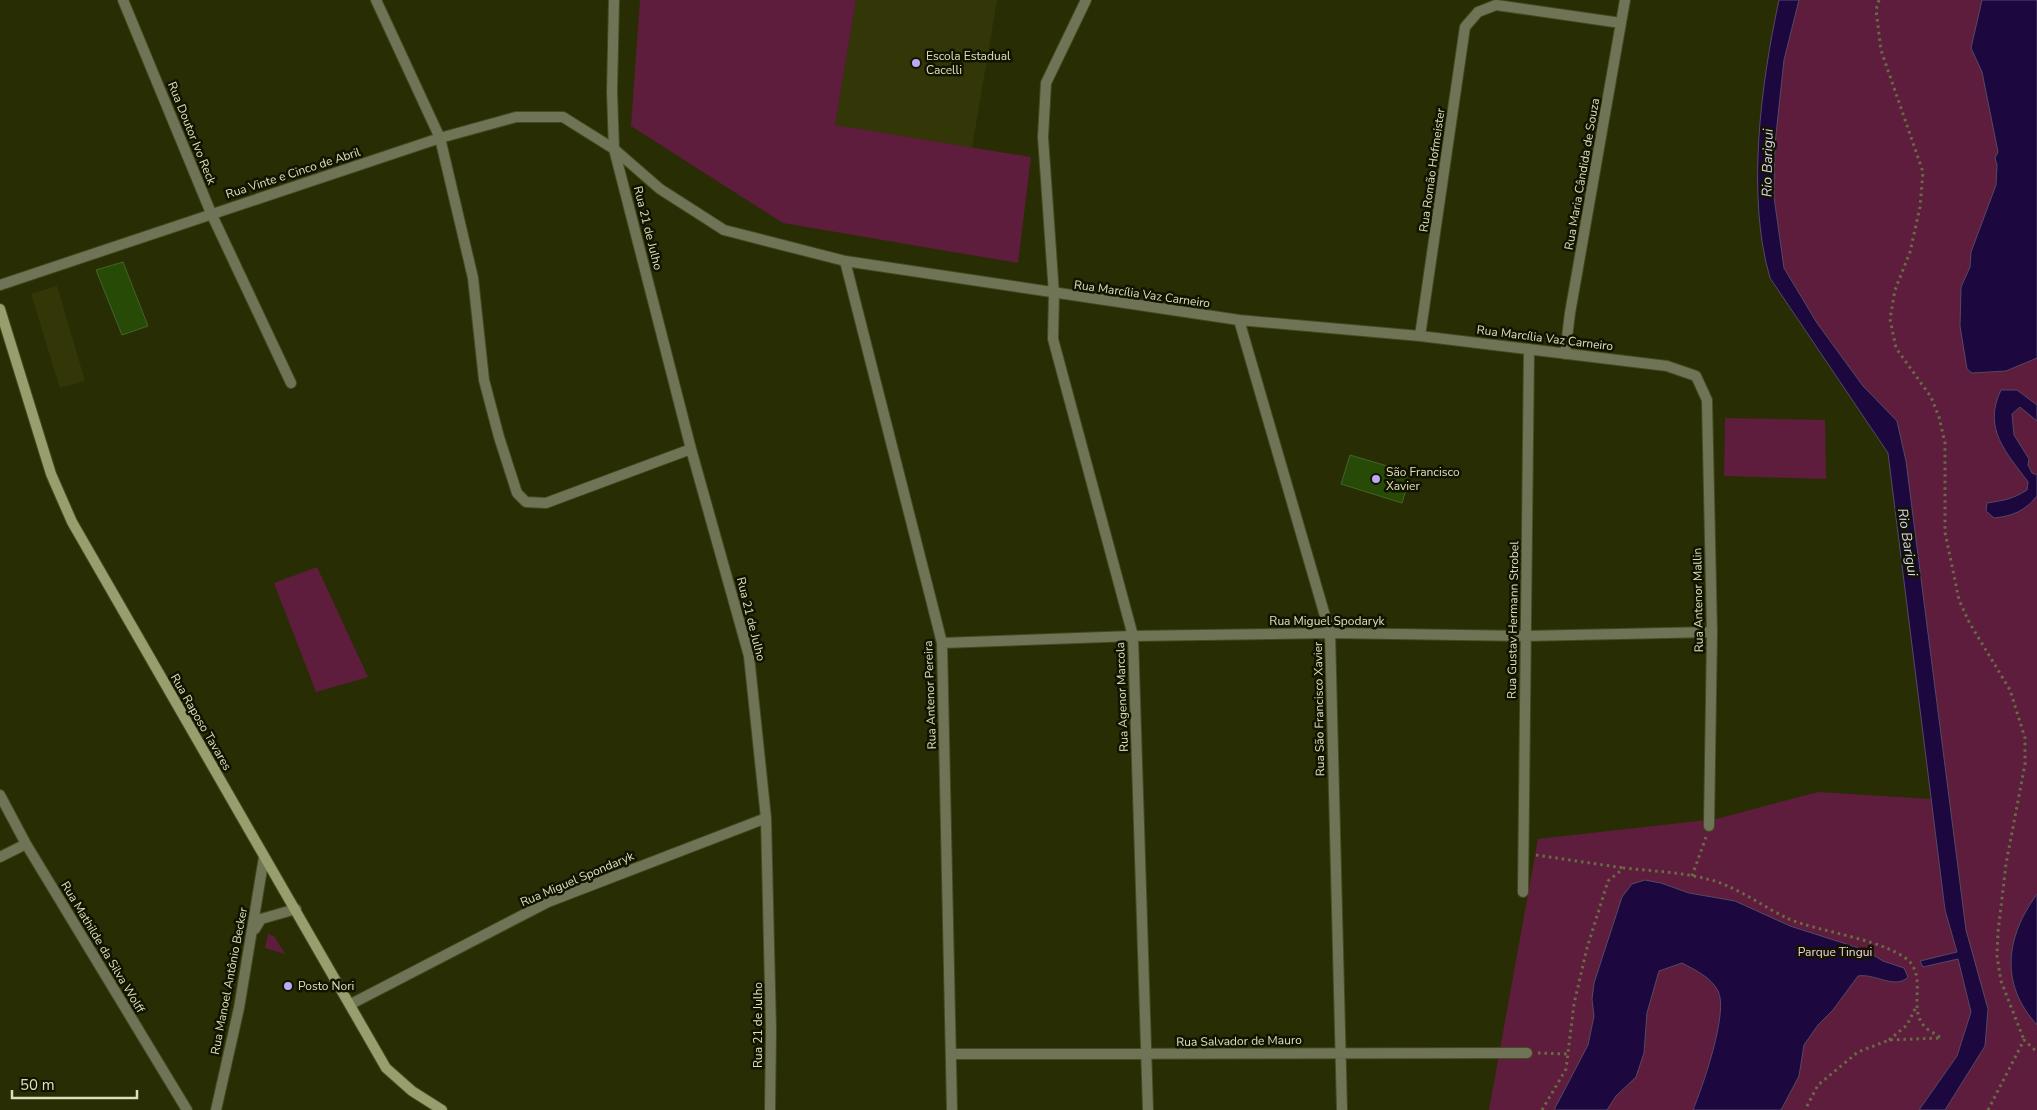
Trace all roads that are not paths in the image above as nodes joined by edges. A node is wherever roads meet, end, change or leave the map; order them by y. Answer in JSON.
{"nodes":[{"id":1,"x":123,"y":0,"type":"edge"},
{"id":2,"x":376,"y":0,"type":"edge"},
{"id":3,"x":614,"y":0,"type":"edge"},
{"id":4,"x":1086,"y":0,"type":"edge"},
{"id":5,"x":1625,"y":0,"type":"edge"},
{"id":6,"x":1620,"y":24,"type":"junction"},
{"id":7,"x":595,"y":136,"type":"joint"},
{"id":8,"x":440,"y":138,"type":"junction"},
{"id":9,"x":614,"y":149,"type":"junction"},
{"id":10,"x":211,"y":213,"type":"junction"},
{"id":11,"x":845,"y":261,"type":"junction"},
{"id":12,"x":0,"y":285,"type":"edge"},
{"id":13,"x":1054,"y":294,"type":"junction"},
{"id":14,"x":0,"y":309,"type":"edge"},
{"id":15,"x":1239,"y":320,"type":"junction"},
{"id":16,"x":1420,"y":336,"type":"junction"},
{"id":17,"x":1529,"y":349,"type":"junction"},
{"id":18,"x":1565,"y":354,"type":"junction"},
{"id":19,"x":1696,"y":376,"type":"joint"},
{"id":20,"x":291,"y":383,"type":"dead end"},
{"id":21,"x":691,"y":448,"type":"junction"},
{"id":22,"x":1712,"y":632,"type":"junction"},
{"id":23,"x":1330,"y":633,"type":"junction"},
{"id":24,"x":1132,"y":636,"type":"junction"},
{"id":25,"x":1525,"y":636,"type":"junction"},
{"id":26,"x":942,"y":643,"type":"junction"},
{"id":27,"x":0,"y":795,"type":"edge"},
{"id":28,"x":766,"y":818,"type":"junction"},
{"id":29,"x":1709,"y":826,"type":"road end"},
{"id":30,"x":26,"y":844,"type":"junction"},
{"id":31,"x":0,"y":857,"type":"edge"},
{"id":32,"x":264,"y":857,"type":"junction"},
{"id":33,"x":1523,"y":892,"type":"dead end"},
{"id":34,"x":296,"y":909,"type":"junction"},
{"id":35,"x":252,"y":934,"type":"junction"},
{"id":36,"x":351,"y":1004,"type":"junction"},
{"id":37,"x":1340,"y":1053,"type":"junction"},
{"id":38,"x":1527,"y":1053,"type":"road end"},
{"id":39,"x":952,"y":1054,"type":"junction"},
{"id":40,"x":1147,"y":1055,"type":"junction"},
{"id":41,"x":188,"y":1110,"type":"edge"},
{"id":42,"x":216,"y":1110,"type":"edge"},
{"id":43,"x":442,"y":1110,"type":"edge"},
{"id":44,"x":770,"y":1110,"type":"edge"},
{"id":45,"x":952,"y":1110,"type":"edge"},
{"id":46,"x":1148,"y":1110,"type":"edge"},
{"id":47,"x":1342,"y":1110,"type":"edge"}],
"edges":[{"from":1,"to":10,"type":"street","name":"Rua Doutor Ivo Reck"},
{"from":2,"to":8,"type":"street"},
{"from":3,"to":9,"type":"street"},
{"from":4,"to":13,"type":"street","name":"Rua Agenor Marcola"},
{"from":5,"to":6,"type":"street","name":"Rua Maria Cândida de Souza"},
{"from":6,"to":16,"type":"street","name":"Rua Romão Hofmeister"},
{"from":6,"to":18,"type":"street","name":"Rua Maria Cândida de Souza"},
{"from":7,"to":8,"type":"street","name":"Rua Vinte e Cinco de Abril"},
{"from":7,"to":9,"type":"street","name":"Rua Marcília Vaz Carneiro"},
{"from":8,"to":10,"type":"street","name":"Rua Vinte e Cinco de Abril"},
{"from":8,"to":21,"type":"street"},
{"from":9,"to":11,"type":"street","name":"Rua Marcília Vaz Carneiro"},
{"from":9,"to":21,"type":"street","name":"Rua 21 de Julho"},
{"from":10,"to":12,"type":"street","name":"Rua Vinte e Cinco de Abril"},
{"from":10,"to":20,"type":"street","name":"Rua Doutor Ivo Reck"},
{"from":11,"to":13,"type":"street","name":"Rua Marcília Vaz Carneiro"},
{"from":11,"to":26,"type":"street","name":"Rua Antenor Pereira"},
{"from":13,"to":15,"type":"street","name":"Rua Marcília Vaz Carneiro"},
{"from":13,"to":24,"type":"street","name":"Rua Agenor Marcola"},
{"from":14,"to":32,"type":"main road","name":"Rua Raposo Tavares"},
{"from":15,"to":16,"type":"street","name":"Rua Marcília Vaz Carneiro"},
{"from":15,"to":23,"type":"street","name":"Rua São Francisco Xavier"},
{"from":16,"to":17,"type":"street","name":"Rua Marcília Vaz Carneiro"},
{"from":17,"to":18,"type":"street","name":"Rua Marcília Vaz Carneiro"},
{"from":17,"to":25,"type":"street","name":"Rua Gustav Hermann Strobel"},
{"from":18,"to":19,"type":"street","name":"Rua Marcília Vaz Carneiro"},
{"from":19,"to":22,"type":"street","name":"Rua Antenor Mallin"},
{"from":21,"to":28,"type":"street","name":"Rua 21 de Julho"},
{"from":22,"to":25,"type":"street","name":"Rua Miguel Spodaryk"},
{"from":22,"to":29,"type":"street","name":"Rua Antenor Mallin"},
{"from":23,"to":24,"type":"street","name":"Rua Miguel Spodaryk"},
{"from":23,"to":25,"type":"street","name":"Rua Miguel Spodaryk"},
{"from":23,"to":37,"type":"street","name":"Rua São Francisco Xavier"},
{"from":24,"to":26,"type":"street","name":"Rua Miguel Spodaryk"},
{"from":24,"to":40,"type":"street","name":"Rua Agenor Marcola"},
{"from":25,"to":33,"type":"street","name":"Rua Gustav Hermann Strobel"},
{"from":26,"to":39,"type":"street","name":"Rua Antenor Pereira"},
{"from":27,"to":30,"type":"street","name":"Rua Mathilde da Silva Wolff"},
{"from":28,"to":36,"type":"street","name":"Rua Miguel Spondaryk"},
{"from":28,"to":44,"type":"street","name":"Rua 21 de Julho"},
{"from":30,"to":31,"type":"street"},
{"from":30,"to":41,"type":"street","name":"Rua Mathilde da Silva Wolff"},
{"from":32,"to":34,"type":"main road","name":"Rua Raposo Tavares"},
{"from":32,"to":35,"type":"street","name":"Rua Manoel Antônio Becker"},
{"from":34,"to":35,"type":"street"},
{"from":34,"to":36,"type":"main road","name":"Rua Raposo Tavares"},
{"from":35,"to":42,"type":"street","name":"Rua Manoel Antônio Becker"},
{"from":36,"to":43,"type":"main road","name":"Rua Raposo Tavares"},
{"from":37,"to":38,"type":"street","name":"Rua Salvador de Mauro"},
{"from":37,"to":40,"type":"street","name":"Rua Salvador de Mauro"},
{"from":37,"to":47,"type":"street","name":"Rua São Francisco Xavier"},
{"from":39,"to":40,"type":"street","name":"Rua Salvador de Mauro"},
{"from":39,"to":45,"type":"street","name":"Rua Antenor Pereira"},
{"from":40,"to":46,"type":"street","name":"Rua Agenor Marcola"}]}
